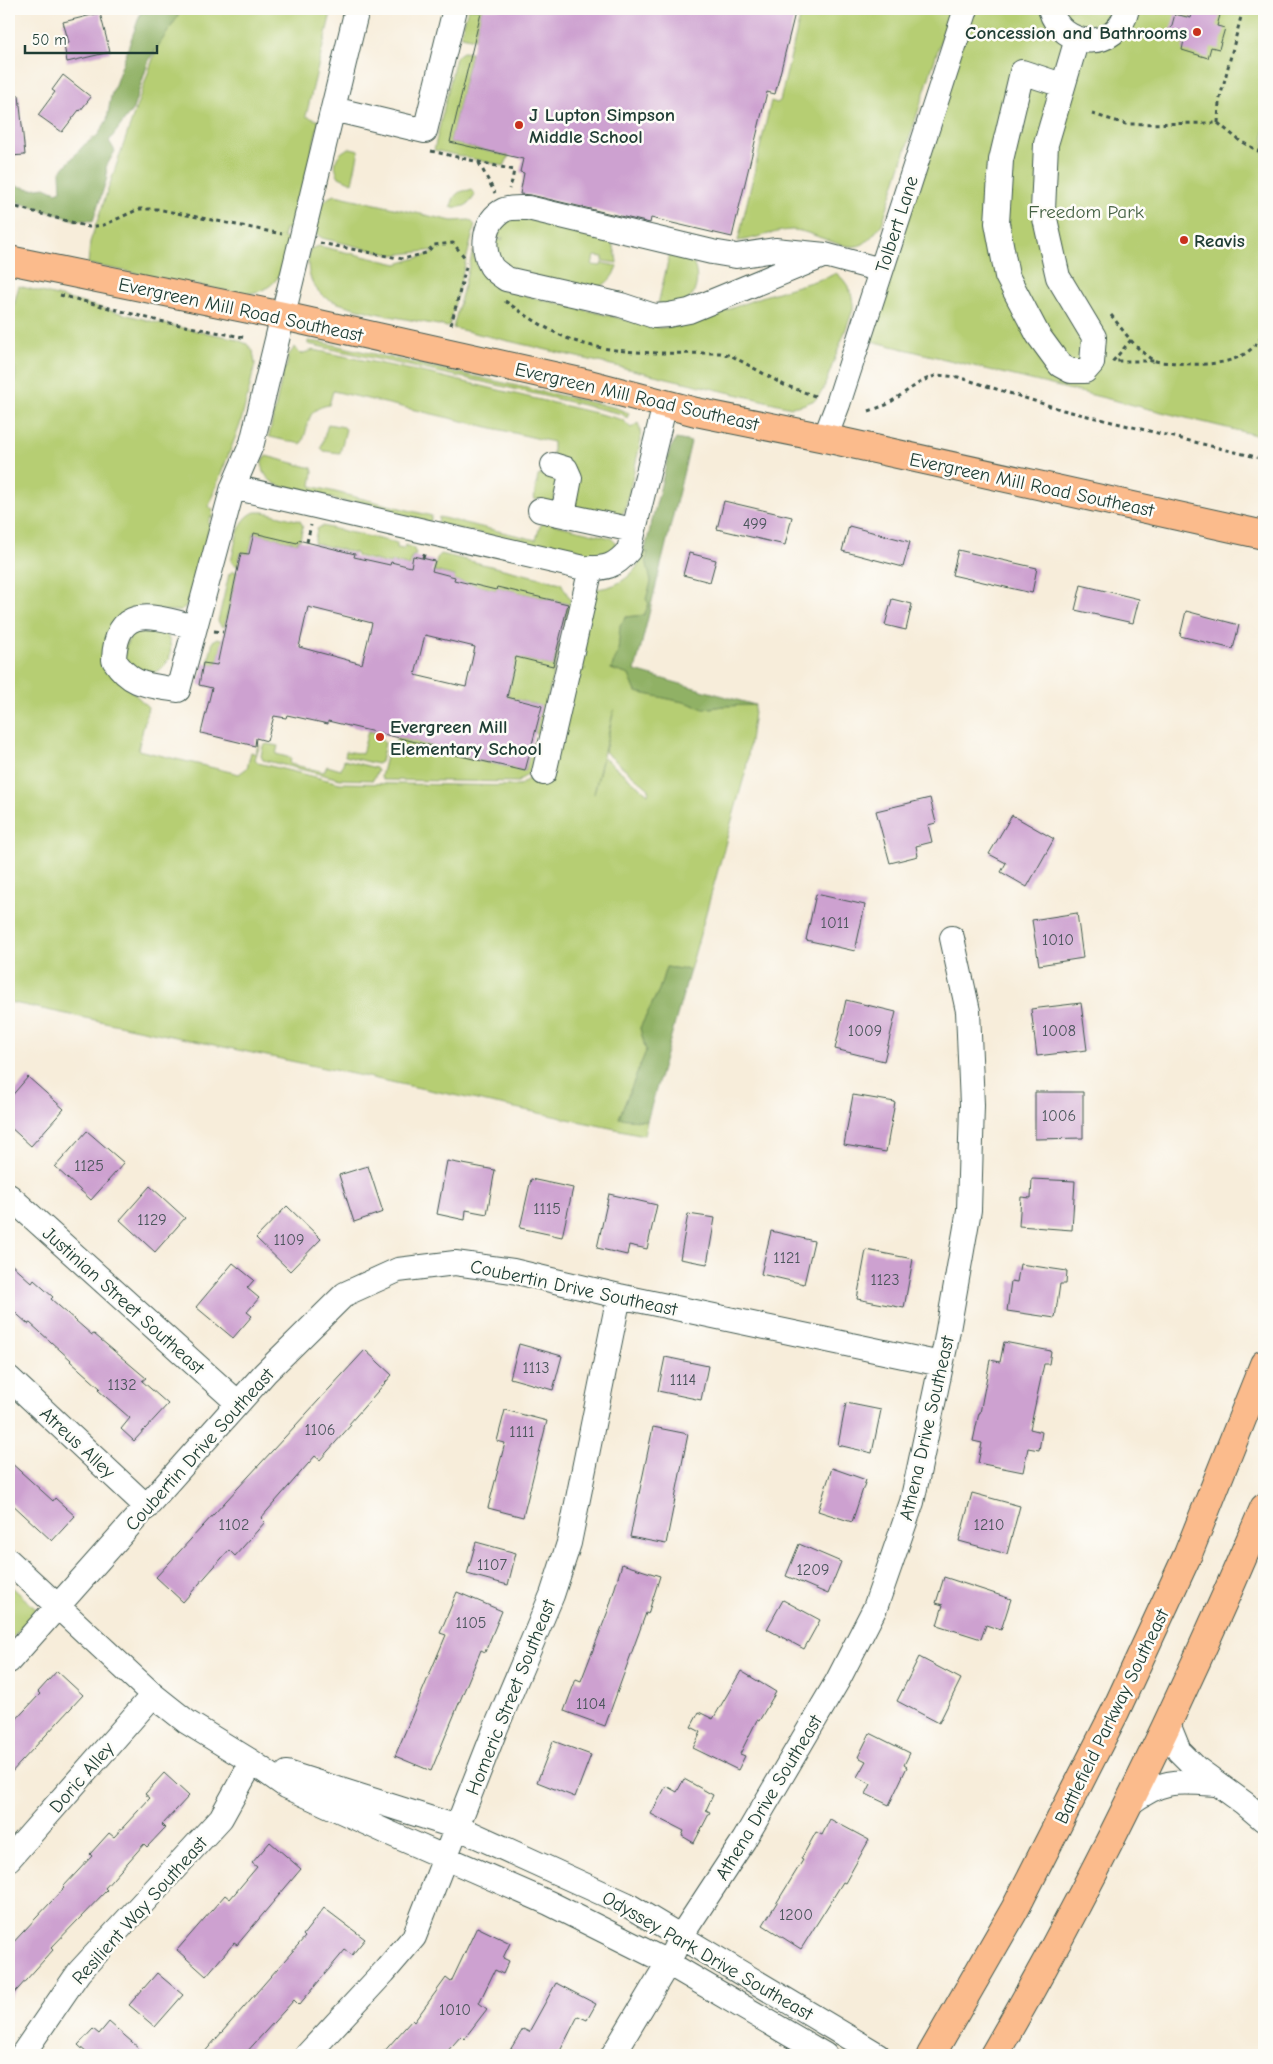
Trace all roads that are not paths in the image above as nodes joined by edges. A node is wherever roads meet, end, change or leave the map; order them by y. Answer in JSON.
{"nodes":[{"id":1,"x":357,"y":9,"type":"edge"},
{"id":2,"x":455,"y":9,"type":"edge"},
{"id":3,"x":966,"y":9,"type":"edge"},
{"id":4,"x":1050,"y":9,"type":"edge"},
{"id":5,"x":1127,"y":9,"type":"edge"},
{"id":6,"x":1077,"y":38,"type":"junction"},
{"id":7,"x":1062,"y":85,"type":"junction"},
{"id":8,"x":333,"y":109,"type":"junction"},
{"id":9,"x":825,"y":255,"type":"junction"},
{"id":10,"x":9,"y":260,"type":"edge"},
{"id":11,"x":881,"y":270,"type":"junction"},
{"id":12,"x":282,"y":316,"type":"junction"},
{"id":13,"x":665,"y":404,"type":"junction"},
{"id":14,"x":825,"y":438,"type":"junction"},
{"id":15,"x":553,"y":465,"type":"dead end"},
{"id":16,"x":233,"y":487,"type":"junction"},
{"id":17,"x":633,"y":530,"type":"junction"},
{"id":18,"x":1264,"y":535,"type":"edge"},
{"id":19,"x":591,"y":568,"type":"junction"},
{"id":20,"x":204,"y":629,"type":"junction"},
{"id":21,"x":544,"y":772,"type":"dead end"},
{"id":22,"x":952,"y":938,"type":"dead end"},
{"id":23,"x":9,"y":1196,"type":"edge"},
{"id":24,"x":620,"y":1296,"type":"junction"},
{"id":25,"x":941,"y":1364,"type":"junction"},
{"id":26,"x":9,"y":1378,"type":"edge"},
{"id":27,"x":1261,"y":1379,"type":"edge"},
{"id":28,"x":238,"y":1403,"type":"junction"},
{"id":29,"x":147,"y":1506,"type":"junction"},
{"id":30,"x":1264,"y":1508,"type":"edge"},
{"id":31,"x":9,"y":1561,"type":"edge"},
{"id":32,"x":58,"y":1607,"type":"junction"},
{"id":33,"x":9,"y":1662,"type":"edge"},
{"id":34,"x":153,"y":1695,"type":"junction"},
{"id":35,"x":1168,"y":1724,"type":"junction"},
{"id":36,"x":252,"y":1762,"type":"junction"},
{"id":37,"x":1216,"y":1784,"type":"junction"},
{"id":38,"x":1129,"y":1804,"type":"junction"},
{"id":39,"x":1264,"y":1820,"type":"edge"},
{"id":40,"x":457,"y":1826,"type":"junction"},
{"id":41,"x":446,"y":1858,"type":"junction"},
{"id":42,"x":9,"y":1859,"type":"edge"},
{"id":43,"x":681,"y":1936,"type":"junction"},
{"id":44,"x":668,"y":1963,"type":"junction"},
{"id":45,"x":9,"y":2050,"type":"edge"},
{"id":46,"x":16,"y":2055,"type":"edge"},
{"id":47,"x":22,"y":2055,"type":"edge"},
{"id":48,"x":307,"y":2055,"type":"edge"},
{"id":49,"x":613,"y":2055,"type":"edge"},
{"id":50,"x":825,"y":2055,"type":"edge"},
{"id":51,"x":878,"y":2055,"type":"edge"},
{"id":52,"x":931,"y":2055,"type":"edge"},
{"id":53,"x":994,"y":2055,"type":"edge"}],
"edges":[{"from":1,"to":8,"type":"street"},
{"from":2,"to":8,"type":"street"},
{"from":3,"to":11,"type":"street","name":"Tolbert Lane"},
{"from":4,"to":6,"type":"street"},
{"from":5,"to":6,"type":"street"},
{"from":6,"to":7,"type":"street"},
{"from":7,"to":7,"type":"street"},
{"from":8,"to":12,"type":"street"},
{"from":9,"to":9,"type":"street"},
{"from":9,"to":11,"type":"street"},
{"from":10,"to":12,"type":"main road","name":"Evergreen Mill Road Southeast"},
{"from":11,"to":14,"type":"street","name":"Tolbert Lane"},
{"from":12,"to":13,"type":"main road","name":"Evergreen Mill Road Southeast"},
{"from":12,"to":16,"type":"street"},
{"from":13,"to":14,"type":"main road","name":"Evergreen Mill Road Southeast"},
{"from":13,"to":17,"type":"street"},
{"from":14,"to":18,"type":"main road","name":"Evergreen Mill Road Southeast"},
{"from":15,"to":17,"type":"street"},
{"from":16,"to":19,"type":"street"},
{"from":16,"to":20,"type":"street"},
{"from":17,"to":19,"type":"street"},
{"from":19,"to":21,"type":"street"},
{"from":20,"to":20,"type":"street"},
{"from":22,"to":25,"type":"street","name":"Athena Drive Southeast"},
{"from":23,"to":28,"type":"street","name":"Justinian Street Southeast"},
{"from":24,"to":25,"type":"street","name":"Coubertin Drive Southeast"},
{"from":24,"to":28,"type":"street","name":"Coubertin Drive Southeast"},
{"from":24,"to":40,"type":"street","name":"Homeric Street Southeast"},
{"from":25,"to":43,"type":"street","name":"Athena Drive Southeast"},
{"from":26,"to":29,"type":"street","name":"Atreus Alley"},
{"from":27,"to":52,"type":"main road","name":"Battlefield Parkway Southeast"},
{"from":28,"to":29,"type":"street","name":"Coubertin Drive Southeast"},
{"from":29,"to":32,"type":"street","name":"Coubertin Drive Southeast"},
{"from":30,"to":35,"type":"main road"},
{"from":31,"to":32,"type":"street","name":"Odyssey Park Drive Southeast"},
{"from":32,"to":33,"type":"street","name":"Coubertin Drive Southeast"},
{"from":32,"to":34,"type":"street","name":"Odyssey Park Drive Southeast"},
{"from":34,"to":36,"type":"street","name":"Odyssey Park Drive Southeast"},
{"from":34,"to":42,"type":"street","name":"Doric Alley"},
{"from":35,"to":37,"type":"street"},
{"from":35,"to":38,"type":"main road"},
{"from":36,"to":40,"type":"street","name":"Odyssey Park Drive Southeast"},
{"from":36,"to":41,"type":"street","name":"Odyssey Park Drive Southeast"},
{"from":36,"to":47,"type":"street","name":"Resilient Way Southeast"},
{"from":37,"to":38,"type":"street"},
{"from":37,"to":39,"type":"street"},
{"from":38,"to":53,"type":"main road"},
{"from":40,"to":41,"type":"street","name":"Homeric Street Southeast"},
{"from":40,"to":43,"type":"street","name":"Odyssey Park Drive Southeast"},
{"from":41,"to":44,"type":"street","name":"Odyssey Park Drive Southeast"},
{"from":41,"to":48,"type":"street","name":"Homeric Street Southeast"},
{"from":43,"to":44,"type":"street","name":"Athena Drive Southeast"},
{"from":43,"to":51,"type":"street","name":"Odyssey Park Drive Southeast"},
{"from":44,"to":49,"type":"street","name":"Athena Drive Southeast"},
{"from":44,"to":50,"type":"street","name":"Odyssey Park Drive Southeast"},
{"from":45,"to":46,"type":"street"}]}
